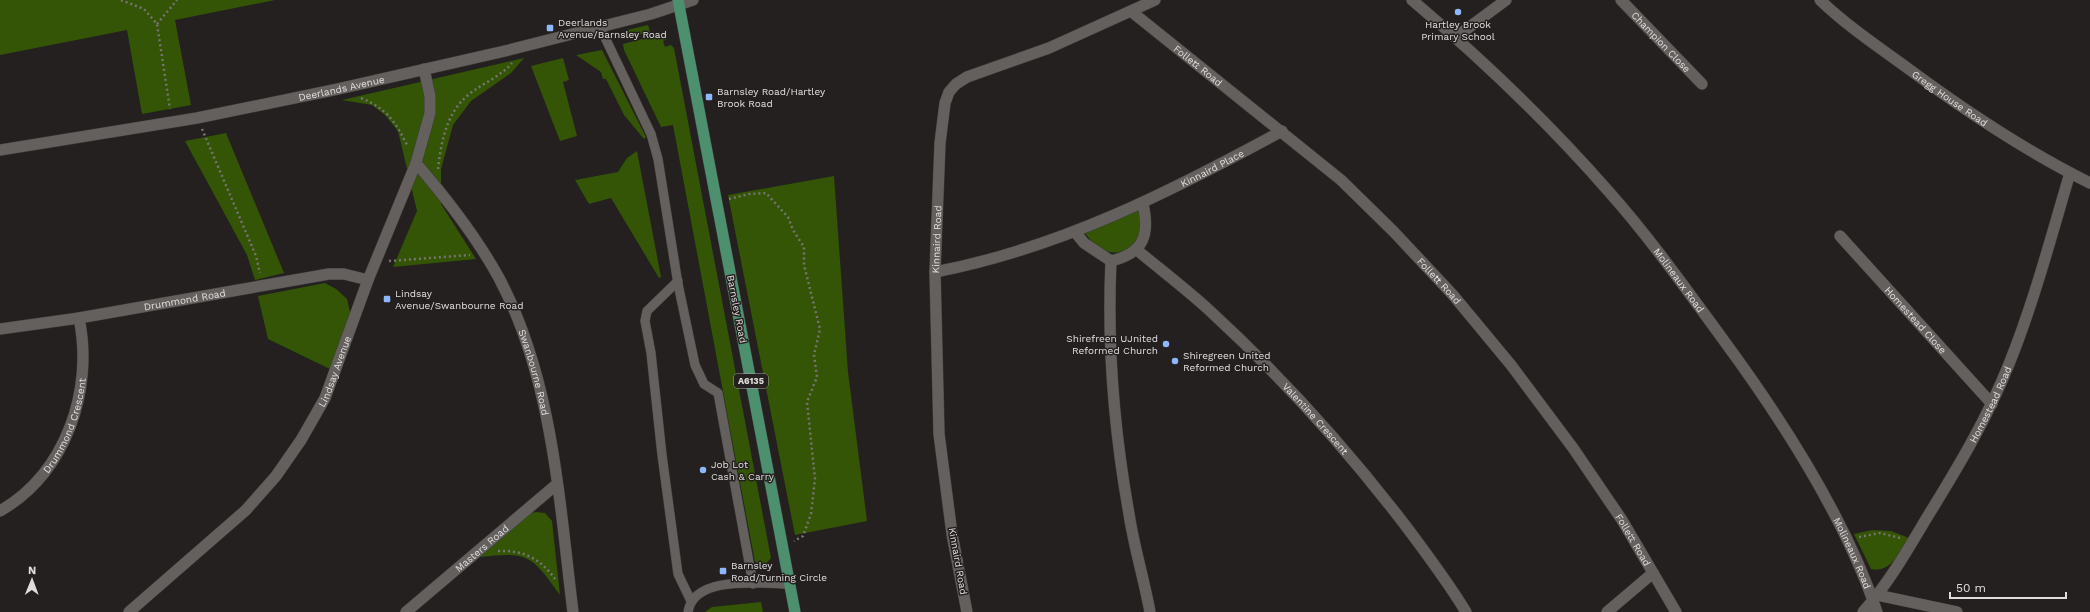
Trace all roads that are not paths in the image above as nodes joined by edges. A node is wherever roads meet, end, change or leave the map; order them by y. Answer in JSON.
{"nodes":[{"id":1,"x":693,"y":0,"type":"edge"},
{"id":2,"x":1156,"y":0,"type":"edge"},
{"id":3,"x":1412,"y":0,"type":"edge"},
{"id":4,"x":1506,"y":0,"type":"edge"},
{"id":5,"x":1621,"y":0,"type":"edge"},
{"id":6,"x":1820,"y":0,"type":"edge"},
{"id":7,"x":678,"y":3,"type":"edge"},
{"id":8,"x":1132,"y":12,"type":"junction"},
{"id":9,"x":600,"y":27,"type":"junction"},
{"id":10,"x":1456,"y":36,"type":"junction"},
{"id":11,"x":424,"y":69,"type":"junction"},
{"id":12,"x":1702,"y":84,"type":"dead end"},
{"id":13,"x":1282,"y":131,"type":"junction"},
{"id":14,"x":0,"y":150,"type":"edge"},
{"id":15,"x":416,"y":163,"type":"junction"},
{"id":16,"x":2070,"y":173,"type":"junction"},
{"id":17,"x":2090,"y":183,"type":"edge"},
{"id":18,"x":1142,"y":204,"type":"junction"},
{"id":19,"x":1075,"y":232,"type":"junction"},
{"id":20,"x":1840,"y":236,"type":"dead end"},
{"id":21,"x":1137,"y":250,"type":"junction"},
{"id":22,"x":1111,"y":261,"type":"junction"},
{"id":23,"x":935,"y":272,"type":"junction"},
{"id":24,"x":368,"y":280,"type":"junction"},
{"id":25,"x":678,"y":281,"type":"junction"},
{"id":26,"x":79,"y":318,"type":"junction"},
{"id":27,"x":0,"y":329,"type":"edge"},
{"id":28,"x":1992,"y":404,"type":"junction"},
{"id":29,"x":557,"y":484,"type":"junction"},
{"id":30,"x":0,"y":511,"type":"edge"},
{"id":31,"x":1653,"y":573,"type":"junction"},
{"id":32,"x":753,"y":584,"type":"junction"},
{"id":33,"x":790,"y":584,"type":"junction"},
{"id":34,"x":1875,"y":598,"type":"junction"},
{"id":35,"x":691,"y":601,"type":"junction"},
{"id":36,"x":128,"y":612,"type":"edge"},
{"id":37,"x":406,"y":612,"type":"edge"},
{"id":38,"x":573,"y":612,"type":"edge"},
{"id":39,"x":688,"y":612,"type":"edge"},
{"id":40,"x":795,"y":612,"type":"edge"},
{"id":41,"x":967,"y":612,"type":"edge"},
{"id":42,"x":1150,"y":612,"type":"edge"},
{"id":43,"x":1466,"y":612,"type":"edge"},
{"id":44,"x":1607,"y":612,"type":"edge"},
{"id":45,"x":1676,"y":612,"type":"edge"},
{"id":46,"x":1863,"y":612,"type":"edge"},
{"id":47,"x":1877,"y":612,"type":"edge"},
{"id":48,"x":1957,"y":612,"type":"edge"}],
"edges":[{"from":1,"to":7,"type":"street","name":"Deerlands Avenue"},
{"from":2,"to":8,"type":"street","name":"Kinnaird Road"},
{"from":3,"to":10,"type":"street","name":"Molineaux Road"},
{"from":4,"to":10,"type":"street"},
{"from":5,"to":12,"type":"street","name":"Champion Close"},
{"from":6,"to":16,"type":"street","name":"Gregg House Road"},
{"from":7,"to":9,"type":"street","name":"Deerlands Avenue"},
{"from":7,"to":33,"type":"main road","name":"Barnsley Road","number":"A6135"},
{"from":8,"to":13,"type":"street","name":"Follett Road"},
{"from":8,"to":23,"type":"street","name":"Kinnaird Road"},
{"from":9,"to":11,"type":"street","name":"Deerlands Avenue"},
{"from":9,"to":25,"type":"lane"},
{"from":10,"to":34,"type":"street","name":"Molineaux Road"},
{"from":11,"to":14,"type":"street","name":"Deerlands Avenue"},
{"from":11,"to":15,"type":"street","name":"Lindsay Avenue"},
{"from":13,"to":18,"type":"street","name":"Kinnaird Place"},
{"from":13,"to":31,"type":"street","name":"Follett Road"},
{"from":15,"to":24,"type":"street","name":"Lindsay Avenue"},
{"from":15,"to":29,"type":"street","name":"Swanbourne Road"},
{"from":16,"to":17,"type":"street","name":"Gregg House Road"},
{"from":16,"to":28,"type":"street","name":"Homestead Road"},
{"from":18,"to":19,"type":"street","name":"Kinnaird Place"},
{"from":18,"to":21,"type":"street"},
{"from":19,"to":22,"type":"street"},
{"from":19,"to":23,"type":"street","name":"Kinnaird Place"},
{"from":20,"to":28,"type":"street","name":"Homestead Close"},
{"from":21,"to":22,"type":"street"},
{"from":21,"to":43,"type":"street","name":"Valentine Crescent"},
{"from":22,"to":42,"type":"street"},
{"from":23,"to":41,"type":"street","name":"Kinnaird Road"},
{"from":24,"to":26,"type":"street","name":"Drummond Road"},
{"from":24,"to":36,"type":"street","name":"Lindsay Avenue"},
{"from":25,"to":32,"type":"lane"},
{"from":25,"to":35,"type":"lane"},
{"from":26,"to":27,"type":"street","name":"Drummond Road"},
{"from":26,"to":30,"type":"street","name":"Drummond Crescent"},
{"from":28,"to":34,"type":"street","name":"Homestead Road"},
{"from":29,"to":37,"type":"street","name":"Masters Road"},
{"from":29,"to":38,"type":"street","name":"Swanbourne Road"},
{"from":31,"to":44,"type":"street"},
{"from":31,"to":45,"type":"street","name":"Follett Road"},
{"from":32,"to":33,"type":"lane"},
{"from":32,"to":35,"type":"lane"},
{"from":33,"to":40,"type":"main road","name":"Barnsley Road","number":"A6135"},
{"from":34,"to":46,"type":"street","name":"Homestead Road"},
{"from":34,"to":47,"type":"street","name":"Molineaux Road"},
{"from":34,"to":48,"type":"street"},
{"from":35,"to":39,"type":"lane"}]}
